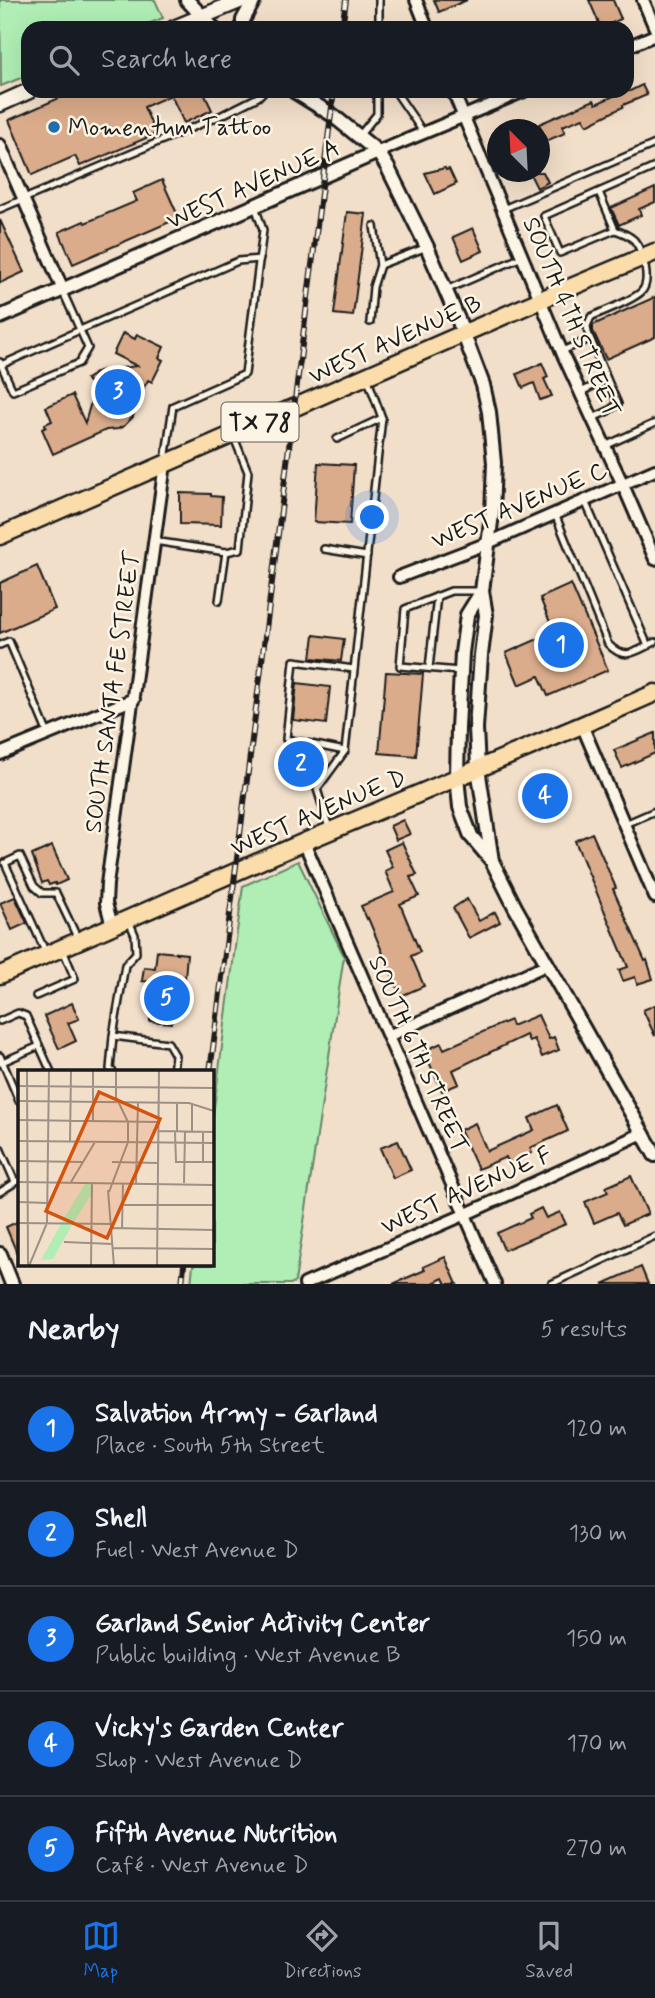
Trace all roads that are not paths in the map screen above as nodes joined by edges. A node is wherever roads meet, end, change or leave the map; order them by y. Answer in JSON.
{"nodes":[{"id":1,"x":187,"y":0,"type":"edge"},
{"id":2,"x":254,"y":0,"type":"edge"},
{"id":3,"x":379,"y":0,"type":"edge"},
{"id":4,"x":416,"y":0,"type":"edge"},
{"id":5,"x":643,"y":0,"type":"edge"},
{"id":6,"x":237,"y":1,"type":"edge"},
{"id":7,"x":201,"y":16,"type":"junction"},
{"id":8,"x":190,"y":21,"type":"edge"},
{"id":9,"x":206,"y":21,"type":"edge"},
{"id":10,"x":243,"y":21,"type":"edge"},
{"id":11,"x":379,"y":21,"type":"edge"},
{"id":12,"x":424,"y":21,"type":"edge"},
{"id":13,"x":655,"y":28,"type":"edge"},
{"id":14,"x":655,"y":35,"type":"edge"},
{"id":15,"x":634,"y":44,"type":"edge"},
{"id":16,"x":21,"y":95,"type":"edge"},
{"id":17,"x":256,"y":98,"type":"edge"},
{"id":18,"x":305,"y":98,"type":"edge"},
{"id":19,"x":377,"y":98,"type":"edge"},
{"id":20,"x":400,"y":98,"type":"edge"},
{"id":21,"x":456,"y":98,"type":"edge"},
{"id":22,"x":508,"y":98,"type":"edge"},
{"id":23,"x":0,"y":104,"type":"edge"},
{"id":24,"x":463,"y":117,"type":"junction"},
{"id":25,"x":423,"y":133,"type":"junction"},
{"id":26,"x":359,"y":136,"type":"junction"},
{"id":27,"x":655,"y":144,"type":"edge"},
{"id":28,"x":0,"y":145,"type":"edge"},
{"id":29,"x":378,"y":152,"type":"junction"},
{"id":30,"x":655,"y":167,"type":"edge"},
{"id":31,"x":599,"y":192,"type":"junction"},
{"id":32,"x":24,"y":199,"type":"junction"},
{"id":33,"x":255,"y":206,"type":"junction"},
{"id":34,"x":0,"y":209,"type":"edge"},
{"id":35,"x":503,"y":209,"type":"junction"},
{"id":36,"x":374,"y":226,"type":"dead end"},
{"id":37,"x":615,"y":230,"type":"junction"},
{"id":38,"x":427,"y":247,"type":"junction"},
{"id":39,"x":649,"y":255,"type":"edge"},
{"id":40,"x":522,"y":257,"type":"junction"},
{"id":41,"x":260,"y":259,"type":"junction"},
{"id":42,"x":380,"y":265,"type":"junction"},
{"id":43,"x":63,"y":290,"type":"junction"},
{"id":44,"x":446,"y":290,"type":"junction"},
{"id":45,"x":540,"y":300,"type":"junction"},
{"id":46,"x":0,"y":317,"type":"edge"},
{"id":47,"x":370,"y":321,"type":"dead end"},
{"id":48,"x":80,"y":330,"type":"junction"},
{"id":49,"x":464,"y":333,"type":"junction"},
{"id":50,"x":590,"y":339,"type":"junction"},
{"id":51,"x":562,"y":351,"type":"junction"},
{"id":52,"x":1,"y":363,"type":"edge"},
{"id":53,"x":367,"y":376,"type":"junction"},
{"id":54,"x":607,"y":379,"type":"junction"},
{"id":55,"x":581,"y":393,"type":"junction"},
{"id":56,"x":382,"y":418,"type":"junction"},
{"id":57,"x":593,"y":418,"type":"junction"},
{"id":58,"x":655,"y":423,"type":"edge"},
{"id":59,"x":233,"y":434,"type":"junction"},
{"id":60,"x":337,"y":439,"type":"dead end"},
{"id":61,"x":605,"y":446,"type":"junction"},
{"id":62,"x":165,"y":464,"type":"junction"},
{"id":63,"x":655,"y":470,"type":"edge"},
{"id":64,"x":623,"y":485,"type":"junction"},
{"id":65,"x":585,"y":501,"type":"junction"},
{"id":66,"x":555,"y":514,"type":"junction"},
{"id":67,"x":0,"y":536,"type":"edge"},
{"id":68,"x":154,"y":541,"type":"junction"},
{"id":69,"x":488,"y":543,"type":"junction"},
{"id":70,"x":324,"y":550,"type":"dead end"},
{"id":71,"x":226,"y":552,"type":"junction"},
{"id":72,"x":366,"y":556,"type":"junction"},
{"id":73,"x":655,"y":559,"type":"edge"},
{"id":74,"x":399,"y":577,"type":"dead end"},
{"id":75,"x":482,"y":591,"type":"junction"},
{"id":76,"x":437,"y":596,"type":"junction"},
{"id":77,"x":219,"y":601,"type":"dead end"},
{"id":78,"x":655,"y":642,"type":"edge"},
{"id":79,"x":0,"y":645,"type":"edge"},
{"id":80,"x":648,"y":646,"type":"junction"},
{"id":81,"x":429,"y":668,"type":"junction"},
{"id":82,"x":354,"y":669,"type":"junction"},
{"id":83,"x":461,"y":671,"type":"junction"},
{"id":84,"x":655,"y":693,"type":"edge"},
{"id":85,"x":134,"y":699,"type":"junction"},
{"id":86,"x":582,"y":726,"type":"junction"},
{"id":87,"x":48,"y":734,"type":"junction"},
{"id":88,"x":345,"y":751,"type":"junction"},
{"id":89,"x":0,"y":754,"type":"edge"},
{"id":90,"x":478,"y":768,"type":"junction"},
{"id":91,"x":457,"y":777,"type":"junction"},
{"id":92,"x":655,"y":811,"type":"edge"},
{"id":93,"x":625,"y":824,"type":"junction"},
{"id":94,"x":330,"y":831,"type":"junction"},
{"id":95,"x":304,"y":842,"type":"junction"},
{"id":96,"x":492,"y":861,"type":"junction"},
{"id":97,"x":655,"y":897,"type":"edge"},
{"id":98,"x":128,"y":918,"type":"junction"},
{"id":99,"x":112,"y":926,"type":"junction"},
{"id":100,"x":79,"y":940,"type":"junction"},
{"id":101,"x":54,"y":951,"type":"junction"},
{"id":102,"x":547,"y":965,"type":"junction"},
{"id":103,"x":0,"y":975,"type":"edge"},
{"id":104,"x":36,"y":996,"type":"dead end"},
{"id":105,"x":0,"y":1021,"type":"edge"},
{"id":106,"x":113,"y":1035,"type":"junction"},
{"id":107,"x":388,"y":1036,"type":"junction"},
{"id":108,"x":39,"y":1046,"type":"junction"},
{"id":109,"x":1,"y":1060,"type":"edge"},
{"id":110,"x":50,"y":1070,"type":"edge"},
{"id":111,"x":111,"y":1070,"type":"edge"},
{"id":112,"x":173,"y":1070,"type":"edge"},
{"id":113,"x":18,"y":1099,"type":"edge"},
{"id":114,"x":643,"y":1133,"type":"junction"},
{"id":115,"x":0,"y":1149,"type":"edge"},
{"id":116,"x":655,"y":1155,"type":"edge"},
{"id":117,"x":17,"y":1181,"type":"edge"},
{"id":118,"x":0,"y":1192,"type":"edge"},
{"id":119,"x":466,"y":1214,"type":"junction"},
{"id":120,"x":655,"y":1236,"type":"edge"},
{"id":121,"x":0,"y":1254,"type":"edge"},
{"id":122,"x":12,"y":1284,"type":"edge"},
{"id":123,"x":305,"y":1284,"type":"edge"},
{"id":124,"x":495,"y":1284,"type":"edge"},
{"id":125,"x":551,"y":1284,"type":"edge"}],
"edges":[{"from":1,"to":7,"type":"street"},
{"from":2,"to":10,"type":"street"},
{"from":3,"to":11,"type":"lane"},
{"from":4,"to":12,"type":"street"},
{"from":5,"to":13,"type":"street"},
{"from":6,"to":7,"type":"main road"},
{"from":7,"to":8,"type":"main road"},
{"from":7,"to":9,"type":"street"},
{"from":14,"to":15,"type":"street"},
{"from":16,"to":23,"type":"main road"},
{"from":17,"to":32,"type":"lane"},
{"from":18,"to":26,"type":"street"},
{"from":19,"to":26,"type":"lane"},
{"from":20,"to":25,"type":"lane"},
{"from":21,"to":24,"type":"street","name":"SOUTH 4TH STREET"},
{"from":22,"to":24,"type":"street","name":"WEST AVENUE A"},
{"from":24,"to":25,"type":"street","name":"WEST AVENUE A"},
{"from":24,"to":35,"type":"street","name":"SOUTH 4TH STREET"},
{"from":25,"to":29,"type":"street","name":"WEST AVENUE A"},
{"from":26,"to":29,"type":"street"},
{"from":27,"to":35,"type":"lane"},
{"from":28,"to":32,"type":"street"},
{"from":29,"to":33,"type":"street","name":"WEST AVENUE A"},
{"from":29,"to":38,"type":"street"},
{"from":30,"to":31,"type":"lane"},
{"from":31,"to":37,"type":"lane"},
{"from":31,"to":37,"type":"lane"},
{"from":32,"to":34,"type":"lane"},
{"from":32,"to":43,"type":"street"},
{"from":33,"to":41,"type":"lane"},
{"from":33,"to":43,"type":"street","name":"WEST AVENUE A"},
{"from":35,"to":40,"type":"street","name":"SOUTH 4TH STREET"},
{"from":36,"to":42,"type":"lane"},
{"from":37,"to":39,"type":"lane"},
{"from":38,"to":42,"type":"lane"},
{"from":38,"to":44,"type":"street"},
{"from":39,"to":45,"type":"main road","name":"WEST AVENUE B","number":"TX 78"},
{"from":39,"to":50,"type":"lane"},
{"from":40,"to":44,"type":"lane"},
{"from":40,"to":45,"type":"street","name":"SOUTH 4TH STREET"},
{"from":41,"to":48,"type":"lane"},
{"from":41,"to":62,"type":"lane"},
{"from":42,"to":47,"type":"lane"},
{"from":43,"to":46,"type":"street","name":"WEST AVENUE A"},
{"from":43,"to":48,"type":"lane"},
{"from":44,"to":49,"type":"street"},
{"from":45,"to":49,"type":"main road","name":"WEST AVENUE B","number":"TX 78"},
{"from":45,"to":51,"type":"street","name":"SOUTH 4TH STREET"},
{"from":48,"to":52,"type":"lane"},
{"from":48,"to":52,"type":"lane"},
{"from":49,"to":53,"type":"main road","name":"WEST AVENUE B","number":"TX 78"},
{"from":49,"to":69,"type":"street"},
{"from":50,"to":51,"type":"lane"},
{"from":50,"to":54,"type":"lane"},
{"from":51,"to":55,"type":"street","name":"SOUTH 4TH STREET"},
{"from":53,"to":56,"type":"lane"},
{"from":53,"to":59,"type":"main road","name":"WEST AVENUE B","number":"TX 78"},
{"from":54,"to":55,"type":"lane"},
{"from":54,"to":57,"type":"lane"},
{"from":55,"to":57,"type":"street","name":"SOUTH 4TH STREET"},
{"from":56,"to":60,"type":"lane"},
{"from":56,"to":72,"type":"lane"},
{"from":57,"to":61,"type":"street","name":"SOUTH 4TH STREET"},
{"from":58,"to":61,"type":"lane"},
{"from":59,"to":62,"type":"main road","name":"WEST AVENUE B","number":"TX 78"},
{"from":59,"to":71,"type":"lane"},
{"from":61,"to":64,"type":"street","name":"SOUTH 4TH STREET"},
{"from":62,"to":67,"type":"main road","name":"WEST AVENUE B","number":"TX 78"},
{"from":62,"to":68,"type":"street","name":"SOUTH SANTA FE STREET"},
{"from":63,"to":64,"type":"street","name":"WEST AVENUE C"},
{"from":64,"to":65,"type":"street","name":"WEST AVENUE C"},
{"from":64,"to":73,"type":"street","name":"SOUTH 4TH STREET"},
{"from":65,"to":66,"type":"street","name":"WEST AVENUE C"},
{"from":65,"to":80,"type":"lane"},
{"from":66,"to":69,"type":"street","name":"WEST AVENUE C"},
{"from":66,"to":80,"type":"lane"},
{"from":68,"to":71,"type":"lane"},
{"from":68,"to":85,"type":"street","name":"SOUTH SANTA FE STREET"},
{"from":69,"to":74,"type":"street","name":"WEST AVENUE C"},
{"from":69,"to":75,"type":"street"},
{"from":70,"to":72,"type":"lane"},
{"from":71,"to":77,"type":"lane"},
{"from":72,"to":82,"type":"lane"},
{"from":75,"to":76,"type":"lane"},
{"from":75,"to":83,"type":"street"},
{"from":75,"to":90,"type":"street"},
{"from":76,"to":81,"type":"lane"},
{"from":76,"to":81,"type":"lane"},
{"from":78,"to":80,"type":"lane"},
{"from":79,"to":87,"type":"lane"},
{"from":81,"to":83,"type":"lane"},
{"from":82,"to":88,"type":"lane"},
{"from":82,"to":88,"type":"lane"},
{"from":83,"to":91,"type":"street"},
{"from":84,"to":86,"type":"main road","name":"WEST AVENUE D"},
{"from":85,"to":87,"type":"street"},
{"from":85,"to":99,"type":"street","name":"SOUTH SANTA FE STREET"},
{"from":86,"to":90,"type":"main road","name":"WEST AVENUE D"},
{"from":86,"to":93,"type":"street"},
{"from":87,"to":89,"type":"street"},
{"from":88,"to":94,"type":"lane"},
{"from":90,"to":91,"type":"main road","name":"WEST AVENUE D"},
{"from":90,"to":96,"type":"street"},
{"from":91,"to":94,"type":"main road","name":"WEST AVENUE D"},
{"from":91,"to":96,"type":"street"},
{"from":92,"to":93,"type":"lane"},
{"from":93,"to":97,"type":"street"},
{"from":94,"to":95,"type":"main road","name":"WEST AVENUE D"},
{"from":95,"to":98,"type":"main road","name":"WEST AVENUE D"},
{"from":95,"to":107,"type":"street","name":"SOUTH 6TH STREET"},
{"from":96,"to":102,"type":"street"},
{"from":98,"to":99,"type":"main road","name":"WEST AVENUE D"},
{"from":98,"to":106,"type":"lane"},
{"from":99,"to":100,"type":"main road","name":"WEST AVENUE D"},
{"from":100,"to":101,"type":"main road","name":"WEST AVENUE D"},
{"from":100,"to":101,"type":"lane"},
{"from":101,"to":103,"type":"main road","name":"WEST AVENUE D"},
{"from":101,"to":104,"type":"lane"},
{"from":102,"to":107,"type":"street"},
{"from":102,"to":114,"type":"street"},
{"from":105,"to":108,"type":"lane"},
{"from":106,"to":111,"type":"lane"},
{"from":106,"to":112,"type":"lane"},
{"from":107,"to":119,"type":"street","name":"SOUTH 6TH STREET"},
{"from":108,"to":109,"type":"lane"},
{"from":108,"to":110,"type":"lane"},
{"from":109,"to":113,"type":"lane"},
{"from":114,"to":116,"type":"street"},
{"from":114,"to":119,"type":"street","name":"WEST AVENUE F"},
{"from":115,"to":117,"type":"lane"},
{"from":117,"to":118,"type":"lane"},
{"from":119,"to":123,"type":"street","name":"WEST AVENUE F"},
{"from":119,"to":124,"type":"street","name":"SOUTH 6TH STREET"},
{"from":120,"to":125,"type":"lane"},
{"from":121,"to":122,"type":"street"}]}
